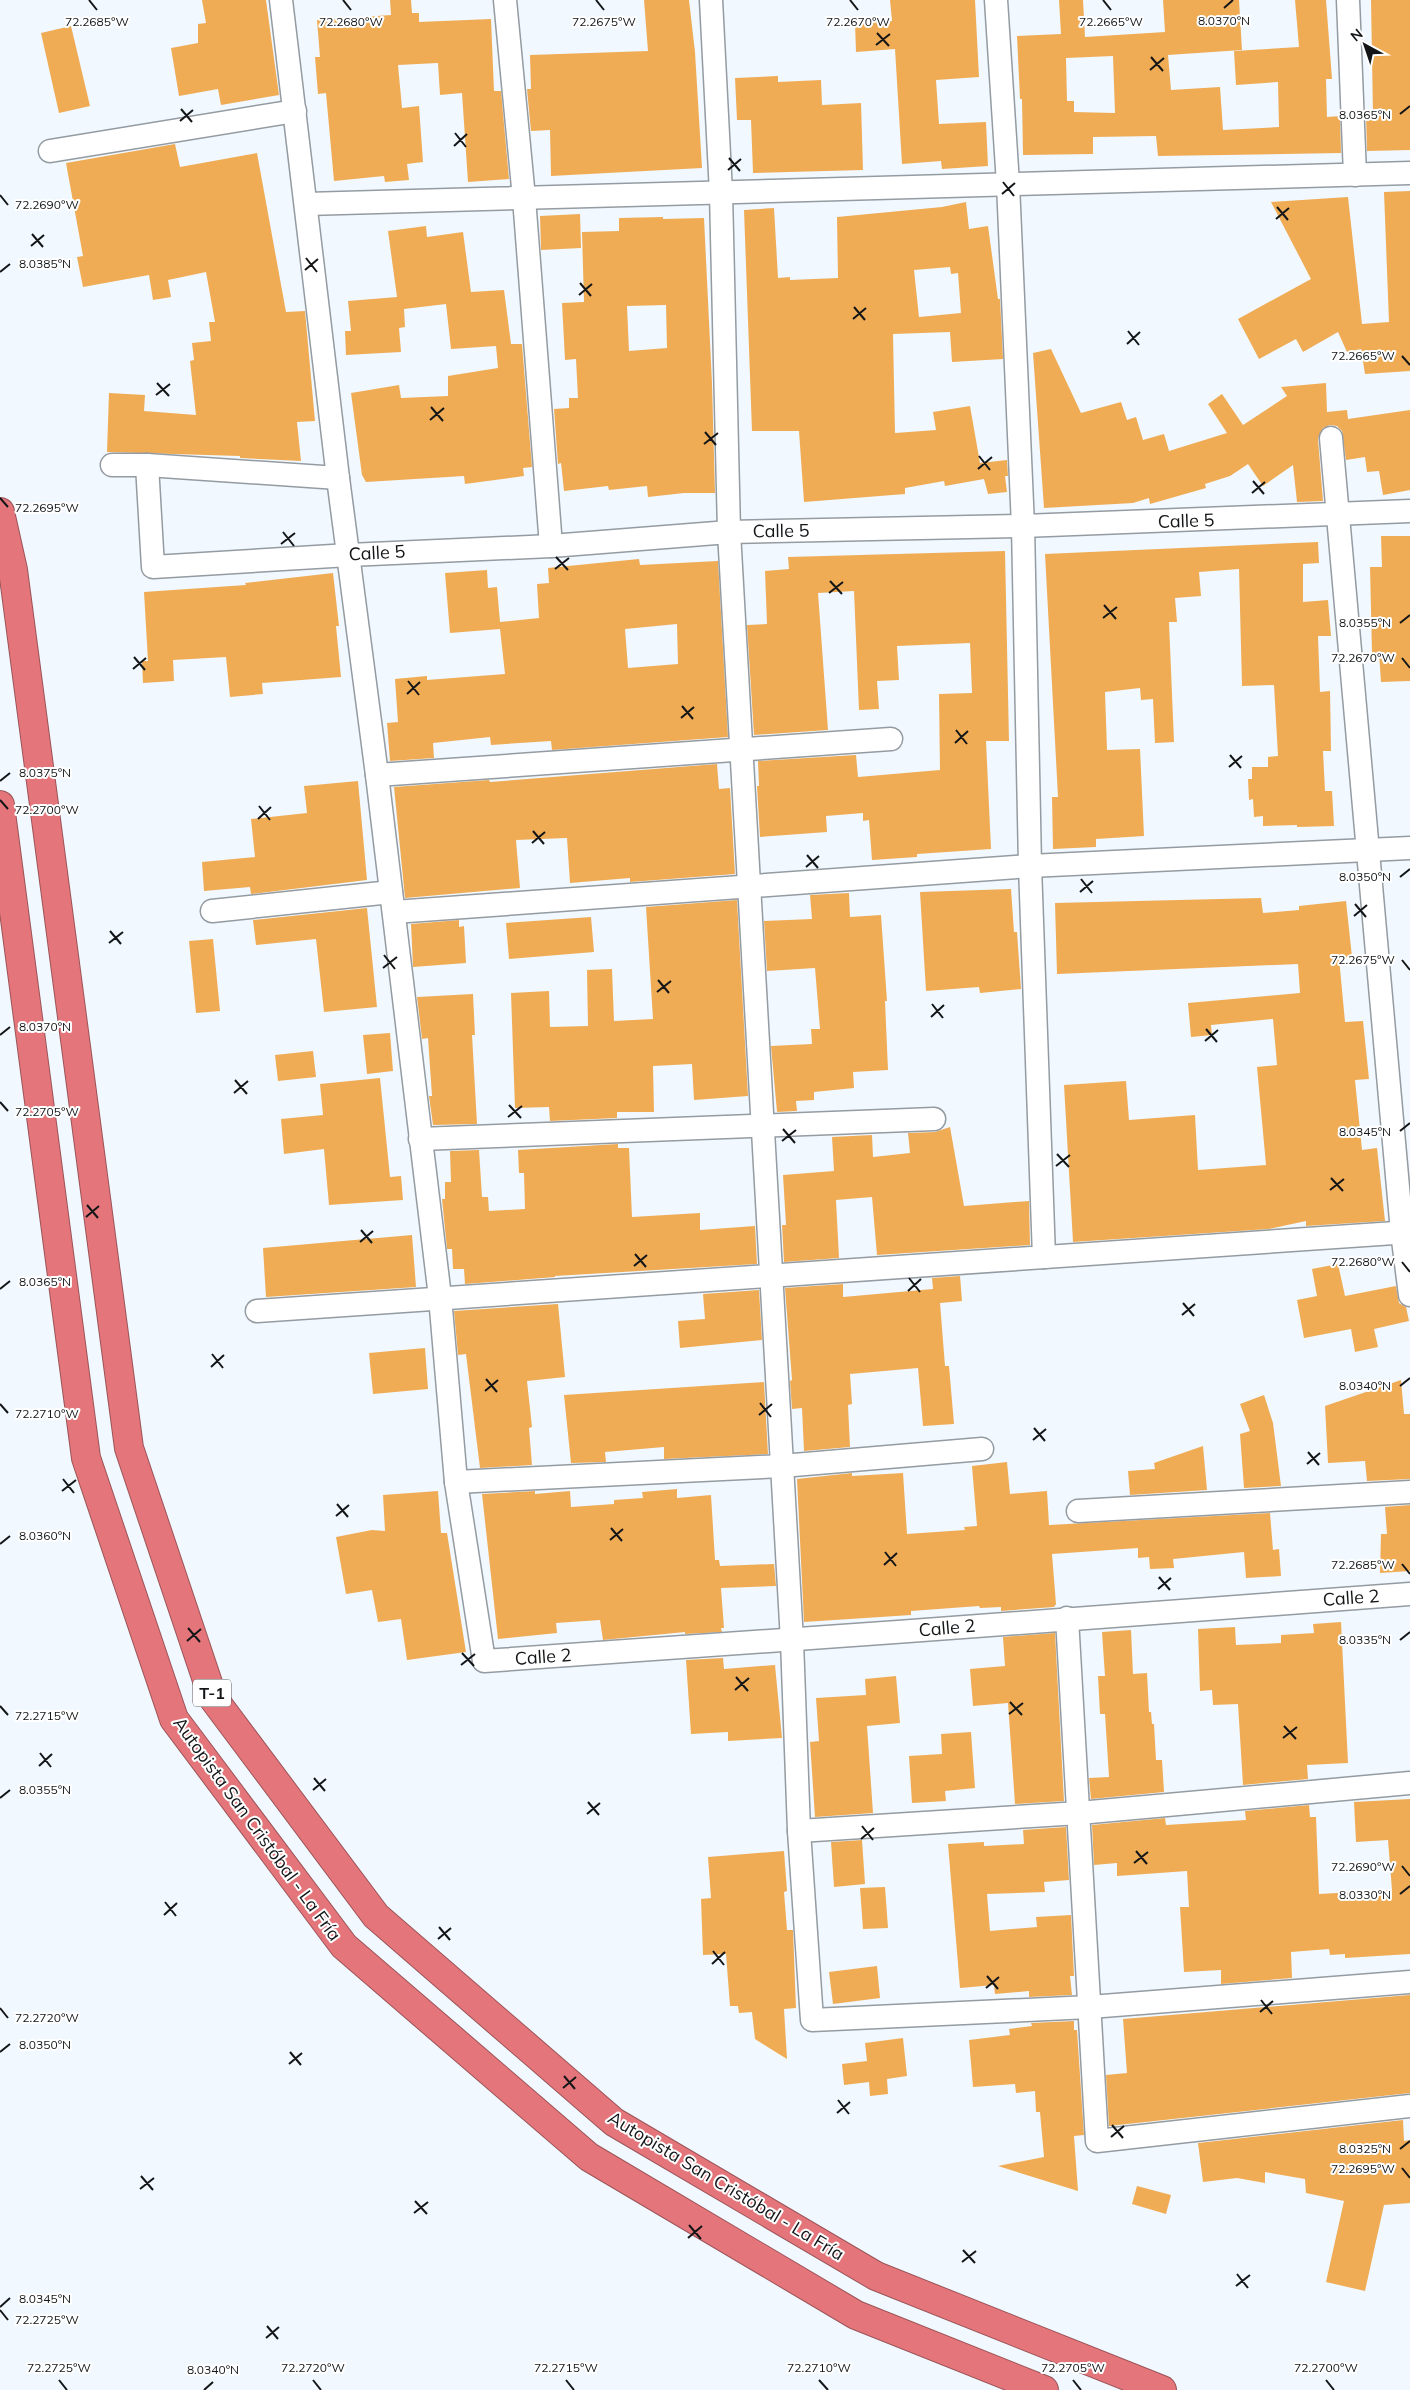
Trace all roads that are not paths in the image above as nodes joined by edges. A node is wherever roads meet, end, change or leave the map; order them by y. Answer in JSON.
{"nodes":[{"id":1,"x":281,"y":0,"type":"edge"},
{"id":2,"x":505,"y":0,"type":"edge"},
{"id":3,"x":710,"y":0,"type":"edge"},
{"id":4,"x":996,"y":0,"type":"edge"},
{"id":5,"x":1348,"y":0,"type":"edge"},
{"id":6,"x":294,"y":111,"type":"junction"},
{"id":7,"x":50,"y":151,"type":"dead end"},
{"id":8,"x":1410,"y":173,"type":"edge"},
{"id":9,"x":1356,"y":175,"type":"junction"},
{"id":10,"x":1008,"y":184,"type":"junction"},
{"id":11,"x":721,"y":192,"type":"junction"},
{"id":12,"x":524,"y":198,"type":"junction"},
{"id":13,"x":306,"y":204,"type":"junction"},
{"id":14,"x":1331,"y":438,"type":"dead end"},
{"id":15,"x":112,"y":465,"type":"dead end"},
{"id":16,"x":147,"y":465,"type":"junction"},
{"id":17,"x":338,"y":478,"type":"junction"},
{"id":18,"x":1410,"y":511,"type":"edge"},
{"id":19,"x":0,"y":512,"type":"edge"},
{"id":20,"x":1339,"y":515,"type":"junction"},
{"id":21,"x":1023,"y":526,"type":"junction"},
{"id":22,"x":729,"y":532,"type":"junction"},
{"id":23,"x":552,"y":546,"type":"junction"},
{"id":24,"x":349,"y":554,"type":"junction"},
{"id":25,"x":891,"y":739,"type":"dead end"},
{"id":26,"x":741,"y":749,"type":"junction"},
{"id":27,"x":377,"y":775,"type":"junction"},
{"id":28,"x":0,"y":804,"type":"edge"},
{"id":29,"x":1410,"y":848,"type":"edge"},
{"id":30,"x":1368,"y":849,"type":"junction"},
{"id":31,"x":1030,"y":866,"type":"junction"},
{"id":32,"x":749,"y":886,"type":"junction"},
{"id":33,"x":392,"y":902,"type":"junction"},
{"id":34,"x":212,"y":911,"type":"dead end"},
{"id":35,"x":934,"y":1119,"type":"dead end"},
{"id":36,"x":763,"y":1125,"type":"junction"},
{"id":37,"x":420,"y":1139,"type":"junction"},
{"id":38,"x":1406,"y":1232,"type":"edge"},
{"id":39,"x":1044,"y":1257,"type":"junction"},
{"id":40,"x":772,"y":1276,"type":"junction"},
{"id":41,"x":1410,"y":1294,"type":"edge"},
{"id":42,"x":440,"y":1298,"type":"junction"},
{"id":43,"x":257,"y":1311,"type":"dead end"},
{"id":44,"x":982,"y":1449,"type":"dead end"},
{"id":45,"x":782,"y":1466,"type":"junction"},
{"id":46,"x":456,"y":1482,"type":"junction"},
{"id":47,"x":1410,"y":1492,"type":"edge"},
{"id":48,"x":1078,"y":1512,"type":"dead end"},
{"id":49,"x":1410,"y":1594,"type":"edge"},
{"id":50,"x":1067,"y":1618,"type":"junction"},
{"id":51,"x":792,"y":1641,"type":"junction"},
{"id":52,"x":1410,"y":1783,"type":"edge"},
{"id":53,"x":1079,"y":1813,"type":"junction"},
{"id":54,"x":799,"y":1832,"type":"junction"},
{"id":55,"x":1410,"y":1982,"type":"edge"},
{"id":56,"x":1090,"y":2006,"type":"junction"},
{"id":57,"x":1410,"y":2106,"type":"edge"},
{"id":58,"x":1044,"y":2390,"type":"edge"},
{"id":59,"x":1162,"y":2390,"type":"edge"}],
"edges":[{"from":1,"to":6,"type":"street"},
{"from":2,"to":12,"type":"street"},
{"from":3,"to":11,"type":"street"},
{"from":4,"to":10,"type":"street"},
{"from":5,"to":9,"type":"street"},
{"from":6,"to":7,"type":"street"},
{"from":6,"to":13,"type":"street"},
{"from":8,"to":9,"type":"street"},
{"from":9,"to":10,"type":"street"},
{"from":10,"to":11,"type":"street"},
{"from":10,"to":21,"type":"street"},
{"from":11,"to":12,"type":"street"},
{"from":11,"to":22,"type":"street"},
{"from":12,"to":13,"type":"street"},
{"from":12,"to":23,"type":"street"},
{"from":13,"to":17,"type":"street"},
{"from":14,"to":20,"type":"street"},
{"from":15,"to":16,"type":"street"},
{"from":16,"to":17,"type":"street"},
{"from":16,"to":24,"type":"street","name":"Calle 5"},
{"from":17,"to":24,"type":"street"},
{"from":18,"to":20,"type":"street","name":"Calle 5"},
{"from":19,"to":59,"type":"highway","name":"Autopista San Cristóbal - La Fría","number":"T-1"},
{"from":20,"to":21,"type":"street","name":"Calle 5"},
{"from":20,"to":30,"type":"street"},
{"from":21,"to":22,"type":"street","name":"Calle 5"},
{"from":21,"to":31,"type":"street"},
{"from":22,"to":23,"type":"street","name":"Calle 5"},
{"from":22,"to":26,"type":"street"},
{"from":23,"to":24,"type":"street","name":"Calle 5"},
{"from":24,"to":27,"type":"street"},
{"from":25,"to":26,"type":"street"},
{"from":26,"to":27,"type":"street"},
{"from":26,"to":32,"type":"street"},
{"from":27,"to":33,"type":"street"},
{"from":28,"to":58,"type":"highway","name":"Autopista San Cristóbal - La Fría","number":"T-1"},
{"from":29,"to":30,"type":"street"},
{"from":30,"to":31,"type":"street"},
{"from":30,"to":38,"type":"street"},
{"from":31,"to":32,"type":"street"},
{"from":31,"to":39,"type":"street"},
{"from":32,"to":33,"type":"street"},
{"from":32,"to":36,"type":"street"},
{"from":33,"to":34,"type":"street"},
{"from":33,"to":37,"type":"street"},
{"from":35,"to":36,"type":"street"},
{"from":36,"to":37,"type":"street"},
{"from":36,"to":40,"type":"street"},
{"from":37,"to":42,"type":"street"},
{"from":38,"to":39,"type":"street"},
{"from":38,"to":41,"type":"street"},
{"from":39,"to":40,"type":"street"},
{"from":40,"to":42,"type":"street"},
{"from":40,"to":45,"type":"street"},
{"from":42,"to":43,"type":"street"},
{"from":42,"to":46,"type":"street"},
{"from":44,"to":45,"type":"street"},
{"from":45,"to":46,"type":"street"},
{"from":45,"to":51,"type":"street"},
{"from":46,"to":51,"type":"street","name":"Calle 2"},
{"from":47,"to":48,"type":"street"},
{"from":49,"to":50,"type":"street","name":"Calle 2"},
{"from":50,"to":51,"type":"street","name":"Calle 2"},
{"from":50,"to":53,"type":"street"},
{"from":51,"to":54,"type":"street"},
{"from":52,"to":53,"type":"street"},
{"from":53,"to":54,"type":"street"},
{"from":53,"to":56,"type":"street"},
{"from":54,"to":56,"type":"street"},
{"from":55,"to":56,"type":"street"},
{"from":56,"to":57,"type":"street"}]}
